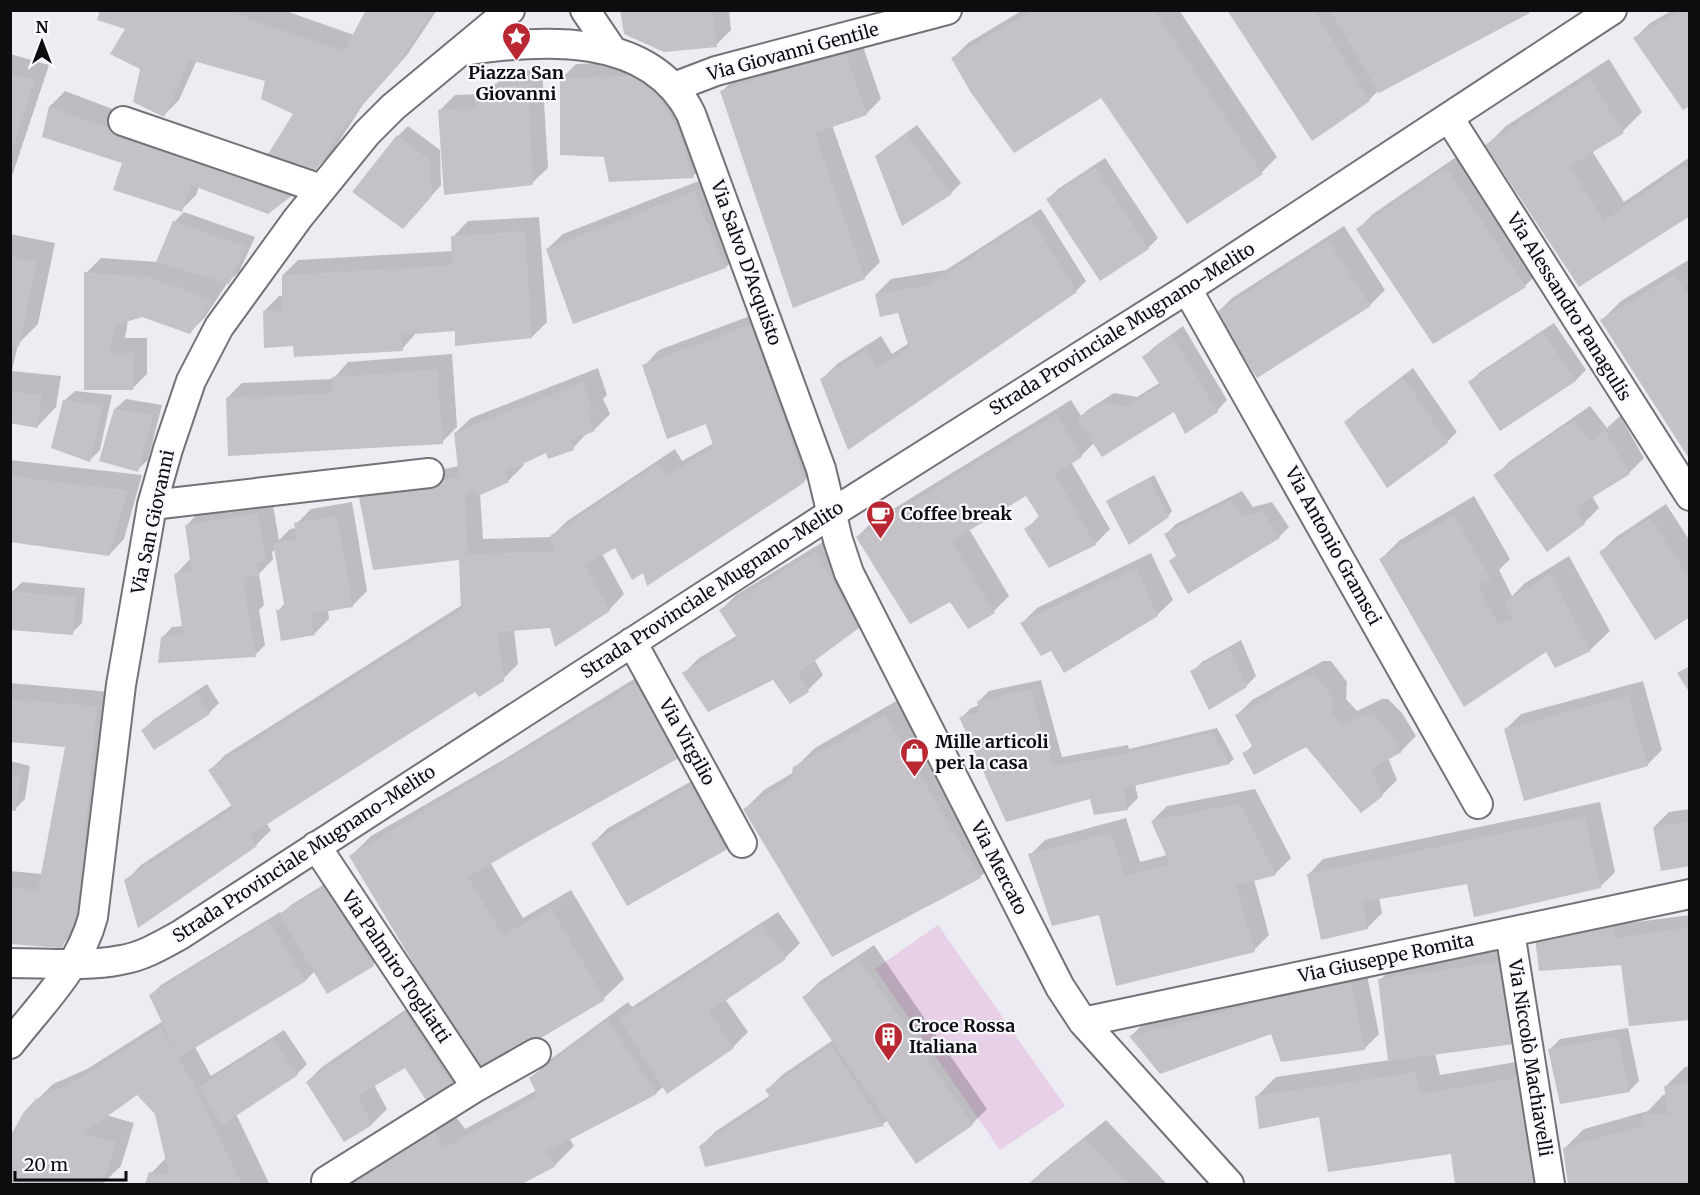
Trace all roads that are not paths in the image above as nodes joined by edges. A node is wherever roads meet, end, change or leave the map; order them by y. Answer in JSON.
{"nodes":[{"id":1,"x":510,"y":10,"type":"edge"},
{"id":2,"x":585,"y":10,"type":"edge"},
{"id":3,"x":946,"y":10,"type":"edge"},
{"id":4,"x":1612,"y":10,"type":"edge"},
{"id":5,"x":612,"y":50,"type":"junction"},
{"id":6,"x":463,"y":51,"type":"junction"},
{"id":7,"x":674,"y":87,"type":"junction"},
{"id":8,"x":1449,"y":118,"type":"junction"},
{"id":9,"x":123,"y":122,"type":"dead end"},
{"id":10,"x":321,"y":189,"type":"junction"},
{"id":11,"x":1187,"y":289,"type":"junction"},
{"id":12,"x":429,"y":473,"type":"dead end"},
{"id":13,"x":1689,"y":496,"type":"edge"},
{"id":14,"x":152,"y":505,"type":"junction"},
{"id":15,"x":832,"y":513,"type":"junction"},
{"id":16,"x":632,"y":642,"type":"junction"},
{"id":17,"x":1478,"y":804,"type":"dead end"},
{"id":18,"x":742,"y":843,"type":"dead end"},
{"id":19,"x":316,"y":846,"type":"junction"},
{"id":20,"x":1689,"y":894,"type":"edge"},
{"id":21,"x":1510,"y":932,"type":"junction"},
{"id":22,"x":10,"y":963,"type":"edge"},
{"id":23,"x":73,"y":964,"type":"junction"},
{"id":24,"x":1083,"y":1022,"type":"junction"},
{"id":25,"x":10,"y":1044,"type":"edge"},
{"id":26,"x":536,"y":1053,"type":"dead end"},
{"id":27,"x":476,"y":1087,"type":"junction"},
{"id":28,"x":326,"y":1181,"type":"dead end"},
{"id":29,"x":1229,"y":1185,"type":"edge"},
{"id":30,"x":1550,"y":1185,"type":"edge"}],
"edges":[{"from":1,"to":6,"type":"street"},
{"from":2,"to":5,"type":"street"},
{"from":3,"to":7,"type":"street","name":"Via Giovanni Gentile"},
{"from":4,"to":8,"type":"street","name":"Strada Provinciale Mugnano-Melito"},
{"from":5,"to":6,"type":"street"},
{"from":5,"to":7,"type":"street","name":"Via Salvo D'Acquisto"},
{"from":6,"to":10,"type":"street","name":"Via San Giovanni"},
{"from":7,"to":15,"type":"street","name":"Via Salvo D'Acquisto"},
{"from":8,"to":11,"type":"street","name":"Strada Provinciale Mugnano-Melito"},
{"from":8,"to":13,"type":"street","name":"Via Alessandro Panagulis"},
{"from":9,"to":10,"type":"street"},
{"from":10,"to":14,"type":"street","name":"Via San Giovanni"},
{"from":11,"to":15,"type":"street","name":"Strada Provinciale Mugnano-Melito"},
{"from":11,"to":17,"type":"street","name":"Via Antonio Gramsci"},
{"from":12,"to":14,"type":"street"},
{"from":14,"to":23,"type":"street","name":"Via San Giovanni"},
{"from":15,"to":16,"type":"street","name":"Strada Provinciale Mugnano-Melito"},
{"from":15,"to":24,"type":"street","name":"Via Mercato"},
{"from":16,"to":18,"type":"street","name":"Via Virgilio"},
{"from":16,"to":19,"type":"street","name":"Strada Provinciale Mugnano-Melito"},
{"from":19,"to":23,"type":"street","name":"Strada Provinciale Mugnano-Melito"},
{"from":19,"to":27,"type":"street","name":"Via Palmiro Togliatti"},
{"from":20,"to":21,"type":"street","name":"Via Giuseppe Romita"},
{"from":21,"to":24,"type":"street","name":"Via Giuseppe Romita"},
{"from":21,"to":30,"type":"street","name":"Via Niccolò Machiavelli"},
{"from":22,"to":23,"type":"street","name":"Strada Provinciale Mugnano-Melito"},
{"from":23,"to":25,"type":"street","name":"Via San Giovanni"},
{"from":24,"to":29,"type":"street","name":"Via Mercato"},
{"from":26,"to":27,"type":"street"},
{"from":27,"to":28,"type":"street"}]}
